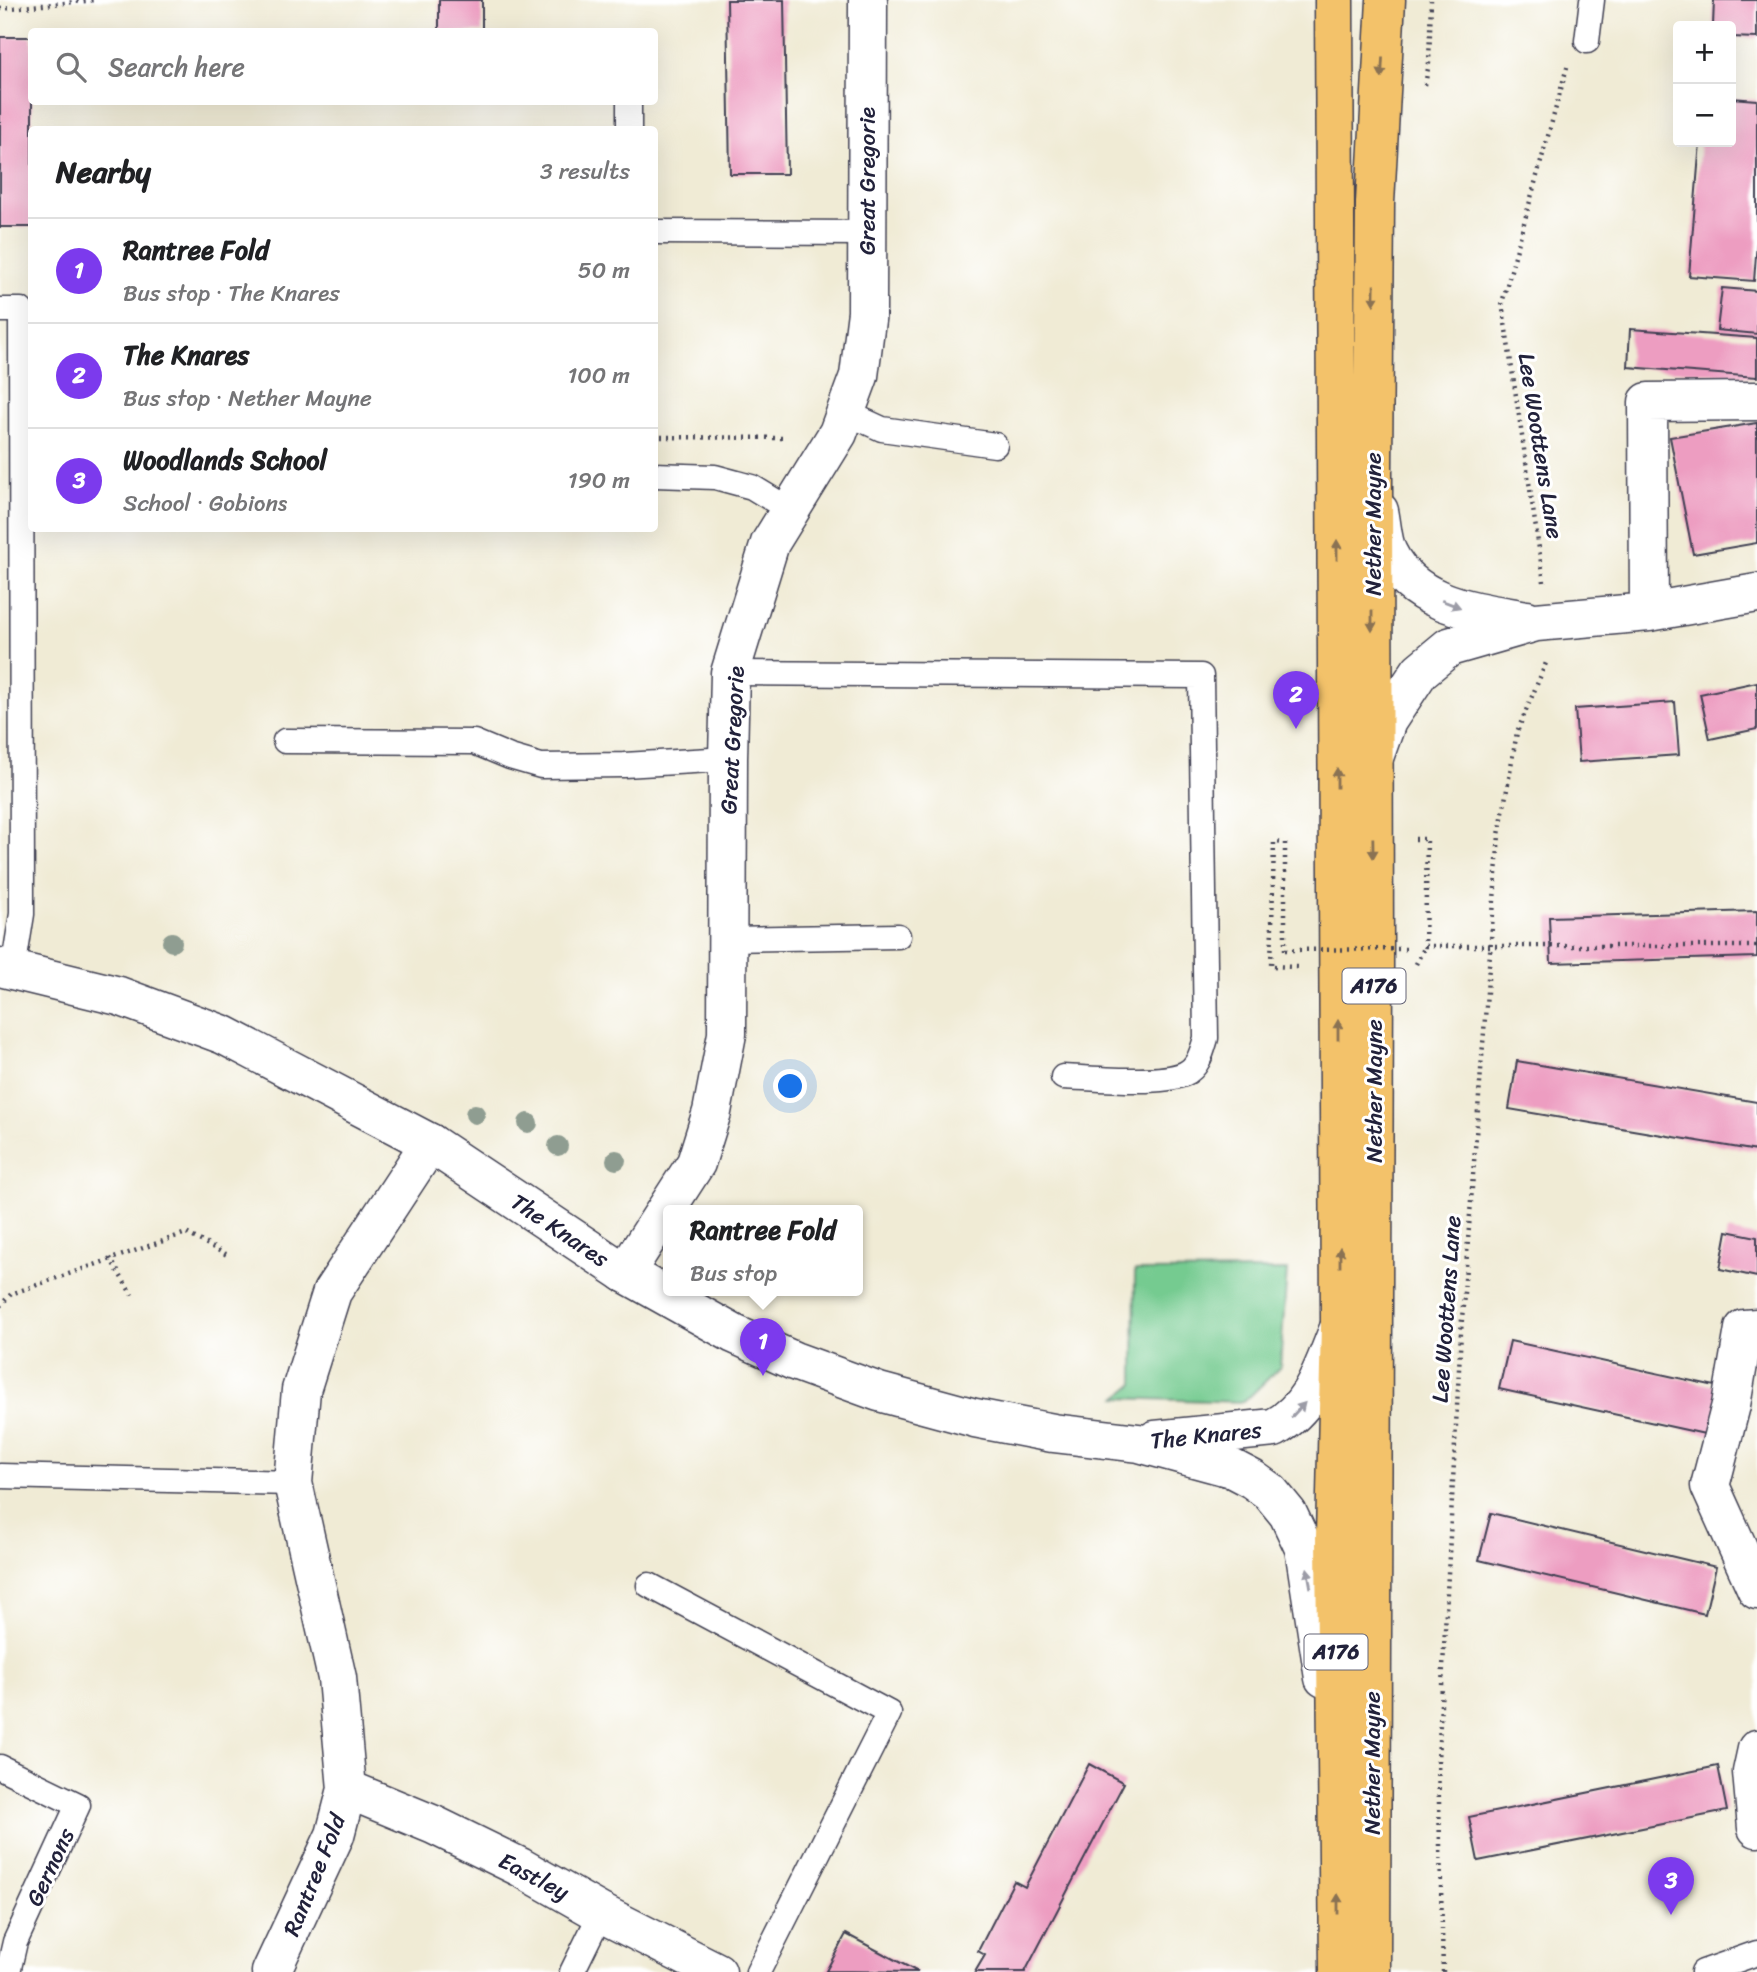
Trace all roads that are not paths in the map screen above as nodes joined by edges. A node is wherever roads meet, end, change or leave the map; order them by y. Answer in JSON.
{"nodes":[{"id":1,"x":868,"y":0,"type":"edge"},
{"id":2,"x":1334,"y":0,"type":"edge"},
{"id":3,"x":1385,"y":0,"type":"edge"},
{"id":4,"x":1592,"y":0,"type":"edge"},
{"id":5,"x":1578,"y":49,"type":"road end"},
{"id":6,"x":629,"y":105,"type":"edge"},
{"id":7,"x":629,"y":126,"type":"edge"},
{"id":8,"x":658,"y":232,"type":"edge"},
{"id":9,"x":868,"y":233,"type":"junction"},
{"id":10,"x":0,"y":310,"type":"edge"},
{"id":11,"x":1757,"y":401,"type":"edge"},
{"id":12,"x":845,"y":412,"type":"junction"},
{"id":13,"x":995,"y":445,"type":"dead end"},
{"id":14,"x":1373,"y":472,"type":"junction"},
{"id":15,"x":658,"y":475,"type":"edge"},
{"id":16,"x":790,"y":510,"type":"junction"},
{"id":17,"x":1757,"y":593,"type":"edge"},
{"id":18,"x":1541,"y":608,"type":"junction"},
{"id":19,"x":1649,"y":612,"type":"junction"},
{"id":20,"x":730,"y":673,"type":"junction"},
{"id":21,"x":285,"y":741,"type":"dead end"},
{"id":22,"x":728,"y":759,"type":"junction"},
{"id":23,"x":1372,"y":763,"type":"junction"},
{"id":24,"x":898,"y":936,"type":"dead end"},
{"id":25,"x":728,"y":939,"type":"junction"},
{"id":26,"x":6,"y":968,"type":"edge"},
{"id":27,"x":1063,"y":1077,"type":"dead end"},
{"id":28,"x":430,"y":1143,"type":"junction"},
{"id":29,"x":668,"y":1205,"type":"edge"},
{"id":30,"x":663,"y":1213,"type":"edge"},
{"id":31,"x":625,"y":1273,"type":"junction"},
{"id":32,"x":663,"y":1294,"type":"edge"},
{"id":33,"x":666,"y":1296,"type":"edge"},
{"id":34,"x":1340,"y":1325,"type":"junction"},
{"id":35,"x":1757,"y":1328,"type":"edge"},
{"id":36,"x":1139,"y":1443,"type":"junction"},
{"id":37,"x":0,"y":1476,"type":"edge"},
{"id":38,"x":293,"y":1483,"type":"junction"},
{"id":39,"x":649,"y":1585,"type":"dead end"},
{"id":40,"x":1757,"y":1590,"type":"edge"},
{"id":41,"x":1757,"y":1749,"type":"edge"},
{"id":42,"x":1337,"y":1766,"type":"junction"},
{"id":43,"x":0,"y":1767,"type":"edge"},
{"id":44,"x":347,"y":1788,"type":"junction"},
{"id":45,"x":1757,"y":1828,"type":"edge"},
{"id":46,"x":601,"y":1913,"type":"junction"},
{"id":47,"x":1757,"y":1953,"type":"edge"},
{"id":48,"x":8,"y":1972,"type":"edge"},
{"id":49,"x":271,"y":1972,"type":"edge"},
{"id":50,"x":572,"y":1972,"type":"edge"},
{"id":51,"x":716,"y":1972,"type":"edge"},
{"id":52,"x":758,"y":1972,"type":"edge"},
{"id":53,"x":1339,"y":1972,"type":"edge"},
{"id":54,"x":1371,"y":1972,"type":"edge"},
{"id":55,"x":1703,"y":1972,"type":"edge"}],
"edges":[{"from":1,"to":9,"type":"street","name":"Great Gregorie"},
{"from":34,"to":2,"type":"main road","name":"Nether Mayne","number":"A176","one_way":true},
{"from":3,"to":14,"type":"main road","name":"Nether Mayne","number":"A176","one_way":true},
{"from":4,"to":5,"type":"lane"},
{"from":6,"to":7,"type":"lane"},
{"from":8,"to":9,"type":"lane"},
{"from":9,"to":12,"type":"street","name":"Great Gregorie"},
{"from":10,"to":26,"type":"lane"},
{"from":11,"to":19,"type":"street"},
{"from":12,"to":13,"type":"lane"},
{"from":12,"to":16,"type":"street","name":"Great Gregorie"},
{"from":14,"to":18,"type":"street","one_way":true},
{"from":14,"to":23,"type":"main road","name":"Nether Mayne","number":"A176","one_way":true},
{"from":15,"to":16,"type":"lane"},
{"from":16,"to":20,"type":"street","name":"Great Gregorie"},
{"from":17,"to":19,"type":"street"},
{"from":18,"to":19,"type":"street"},
{"from":18,"to":23,"type":"street"},
{"from":20,"to":22,"type":"street","name":"Great Gregorie"},
{"from":20,"to":27,"type":"lane"},
{"from":21,"to":22,"type":"lane"},
{"from":22,"to":25,"type":"street","name":"Great Gregorie"},
{"from":23,"to":54,"type":"main road","name":"Nether Mayne","number":"A176","one_way":true},
{"from":24,"to":25,"type":"lane"},
{"from":25,"to":29,"type":"street","name":"Great Gregorie"},
{"from":26,"to":28,"type":"street","name":"The Knares"},
{"from":28,"to":31,"type":"street","name":"The Knares"},
{"from":28,"to":38,"type":"street","name":"Rantree Fold"},
{"from":30,"to":31,"type":"street","name":"Great Gregorie"},
{"from":31,"to":32,"type":"street","name":"The Knares"},
{"from":33,"to":36,"type":"street","name":"The Knares"},
{"from":36,"to":34,"type":"street","name":"The Knares","one_way":true},
{"from":34,"to":42,"type":"main road","name":"Nether Mayne","number":"A176"},
{"from":35,"to":40,"type":"street"},
{"from":42,"to":36,"type":"street","name":"The Knares","one_way":true},
{"from":37,"to":38,"type":"lane"},
{"from":38,"to":44,"type":"street","name":"Rantree Fold"},
{"from":39,"to":52,"type":"lane"},
{"from":41,"to":45,"type":"street"},
{"from":53,"to":42,"type":"main road","name":"Nether Mayne","number":"A176","one_way":true},
{"from":43,"to":48,"type":"lane","name":"Gernons"},
{"from":44,"to":46,"type":"street","name":"Eastley"},
{"from":44,"to":49,"type":"street","name":"Rantree Fold"},
{"from":46,"to":50,"type":"lane"},
{"from":46,"to":51,"type":"street","name":"Eastley"},
{"from":47,"to":55,"type":"lane"}]}
